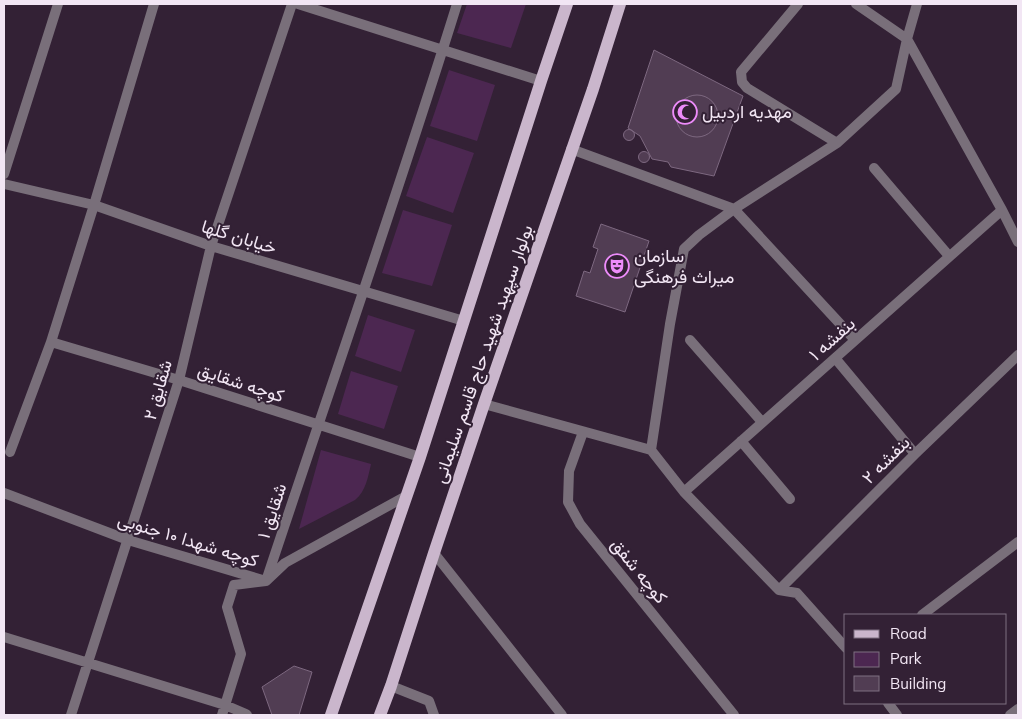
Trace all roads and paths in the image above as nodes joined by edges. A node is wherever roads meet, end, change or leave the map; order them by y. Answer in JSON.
{"nodes":[{"id":1,"x":58,"y":4,"type":"edge"},
{"id":2,"x":154,"y":4,"type":"edge"},
{"id":3,"x":292,"y":4,"type":"edge"},
{"id":4,"x":298,"y":4,"type":"edge"},
{"id":5,"x":457,"y":4,"type":"edge"},
{"id":6,"x":567,"y":4,"type":"edge"},
{"id":7,"x":620,"y":4,"type":"edge"},
{"id":8,"x":798,"y":4,"type":"edge"},
{"id":9,"x":856,"y":4,"type":"edge"},
{"id":10,"x":917,"y":4,"type":"edge"},
{"id":11,"x":907,"y":39,"type":"junction"},
{"id":12,"x":443,"y":49,"type":"junction"},
{"id":13,"x":540,"y":81,"type":"junction"},
{"id":14,"x":837,"y":143,"type":"junction"},
{"id":15,"x":571,"y":149,"type":"junction"},
{"id":16,"x":874,"y":168,"type":"dead end"},
{"id":17,"x":4,"y":174,"type":"edge"},
{"id":18,"x":4,"y":184,"type":"edge"},
{"id":19,"x":94,"y":205,"type":"junction"},
{"id":20,"x":734,"y":208,"type":"junction"},
{"id":21,"x":1002,"y":210,"type":"junction"},
{"id":22,"x":1018,"y":240,"type":"edge"},
{"id":23,"x":211,"y":246,"type":"junction"},
{"id":24,"x":949,"y":256,"type":"junction"},
{"id":25,"x":364,"y":292,"type":"junction"},
{"id":26,"x":464,"y":321,"type":"junction"},
{"id":27,"x":690,"y":340,"type":"dead end"},
{"id":28,"x":855,"y":340,"type":"junction"},
{"id":29,"x":51,"y":342,"type":"junction"},
{"id":30,"x":1018,"y":355,"type":"edge"},
{"id":31,"x":835,"y":358,"type":"junction"},
{"id":32,"x":179,"y":380,"type":"junction"},
{"id":33,"x":484,"y":404,"type":"junction"},
{"id":34,"x":762,"y":422,"type":"junction"},
{"id":35,"x":318,"y":425,"type":"junction"},
{"id":36,"x":583,"y":432,"type":"junction"},
{"id":37,"x":741,"y":442,"type":"junction"},
{"id":38,"x":651,"y":450,"type":"junction"},
{"id":39,"x":10,"y":452,"type":"dead end"},
{"id":40,"x":915,"y":454,"type":"junction"},
{"id":41,"x":420,"y":457,"type":"junction"},
{"id":42,"x":684,"y":492,"type":"junction"},
{"id":43,"x":4,"y":493,"type":"edge"},
{"id":44,"x":406,"y":496,"type":"junction"},
{"id":45,"x":790,"y":499,"type":"dead end"},
{"id":46,"x":128,"y":540,"type":"junction"},
{"id":47,"x":1018,"y":542,"type":"edge"},
{"id":48,"x":434,"y":553,"type":"junction"},
{"id":49,"x":266,"y":580,"type":"junction"},
{"id":50,"x":779,"y":590,"type":"junction"},
{"id":51,"x":923,"y":614,"type":"edge"},
{"id":52,"x":4,"y":637,"type":"edge"},
{"id":53,"x":844,"y":646,"type":"edge"},
{"id":54,"x":88,"y":662,"type":"junction"},
{"id":55,"x":391,"y":686,"type":"junction"},
{"id":56,"x":889,"y":704,"type":"edge"},
{"id":57,"x":225,"y":705,"type":"junction"},
{"id":58,"x":1018,"y":709,"type":"edge"},
{"id":59,"x":71,"y":715,"type":"edge"},
{"id":60,"x":222,"y":715,"type":"edge"},
{"id":61,"x":247,"y":715,"type":"edge"},
{"id":62,"x":331,"y":715,"type":"edge"},
{"id":63,"x":380,"y":715,"type":"edge"},
{"id":64,"x":434,"y":715,"type":"edge"},
{"id":65,"x":562,"y":715,"type":"edge"},
{"id":66,"x":734,"y":715,"type":"edge"},
{"id":67,"x":897,"y":715,"type":"edge"},
{"id":68,"x":1010,"y":715,"type":"edge"}],
"edges":[{"from":1,"to":17,"type":"street"},
{"from":2,"to":19,"type":"street"},
{"from":3,"to":23,"type":"street","name":"شقایق ۲"},
{"from":4,"to":12,"type":"street"},
{"from":5,"to":12,"type":"street","name":"شقایق ۱"},
{"from":6,"to":13,"type":"main road","name":"بولوار سپهبد شهید حاج قاسم سلیمانی"},
{"from":7,"to":15,"type":"main road","name":"بولوار سپهبد شهید حاج قاسم سلیمانی"},
{"from":8,"to":14,"type":"street"},
{"from":9,"to":11,"type":"street"},
{"from":10,"to":11,"type":"street"},
{"from":11,"to":14,"type":"street"},
{"from":11,"to":21,"type":"street"},
{"from":12,"to":13,"type":"street"},
{"from":12,"to":25,"type":"street","name":"شقایق ۱"},
{"from":13,"to":26,"type":"main road","name":"بولوار سپهبد شهید حاج قاسم سلیمانی"},
{"from":14,"to":20,"type":"street"},
{"from":15,"to":20,"type":"street"},
{"from":15,"to":33,"type":"main road","name":"بولوار سپهبد شهید حاج قاسم سلیمانی"},
{"from":16,"to":24,"type":"street"},
{"from":18,"to":19,"type":"street","name":"خیابان گلها"},
{"from":19,"to":23,"type":"street","name":"خیابان گلها"},
{"from":19,"to":29,"type":"street"},
{"from":20,"to":28,"type":"street"},
{"from":20,"to":38,"type":"street"},
{"from":21,"to":22,"type":"street"},
{"from":21,"to":24,"type":"street","name":"بنفشه ۱"},
{"from":23,"to":25,"type":"street","name":"خیابان گلها"},
{"from":23,"to":32,"type":"street","name":"شقایق ۲"},
{"from":24,"to":28,"type":"street","name":"بنفشه ۱"},
{"from":25,"to":26,"type":"street","name":"خیابان گلها"},
{"from":25,"to":35,"type":"street","name":"شقایق ۱"},
{"from":26,"to":41,"type":"main road","name":"بولوار سپهبد شهید حاج قاسم سلیمانی"},
{"from":27,"to":34,"type":"street"},
{"from":28,"to":31,"type":"street","name":"بنفشه ۱"},
{"from":29,"to":32,"type":"street","name":"کوچه شقایق"},
{"from":29,"to":39,"type":"street"},
{"from":30,"to":40,"type":"street","name":"بنفشه ۲"},
{"from":31,"to":34,"type":"street","name":"بنفشه ۱"},
{"from":31,"to":40,"type":"street"},
{"from":32,"to":35,"type":"street","name":"کوچه شقایق"},
{"from":32,"to":46,"type":"street","name":"شقایق ۲"},
{"from":33,"to":36,"type":"street"},
{"from":33,"to":48,"type":"main road","name":"بولوار سپهبد شهید حاج قاسم سلیمانی"},
{"from":34,"to":37,"type":"street","name":"بنفشه ۱"},
{"from":35,"to":41,"type":"street","name":"کوچه شقایق"},
{"from":35,"to":49,"type":"street","name":"شقایق ۱"},
{"from":36,"to":38,"type":"street"},
{"from":36,"to":66,"type":"street","name":"کوچه شفق"},
{"from":37,"to":42,"type":"street","name":"بنفشه ۱"},
{"from":37,"to":45,"type":"street"},
{"from":38,"to":42,"type":"street"},
{"from":40,"to":50,"type":"street","name":"بنفشه ۲"},
{"from":41,"to":44,"type":"main road","name":"بولوار سپهبد شهید حاج قاسم سلیمانی"},
{"from":42,"to":50,"type":"street"},
{"from":43,"to":46,"type":"street","name":"کوچه شهدا ۱۰ جنوبی"},
{"from":44,"to":49,"type":"street","name":"کوچه شهدا ۱۰ جنوبی"},
{"from":44,"to":62,"type":"main road","name":"بولوار سپهبد شهید حاج قاسم سلیمانی"},
{"from":46,"to":49,"type":"street","name":"کوچه شهدا ۱۰ جنوبی"},
{"from":46,"to":54,"type":"street","name":"شقایق ۲"},
{"from":47,"to":51,"type":"street"},
{"from":48,"to":55,"type":"main road","name":"بولوار سپهبد شهید حاج قاسم سلیمانی"},
{"from":48,"to":65,"type":"street"},
{"from":49,"to":57,"type":"street"},
{"from":50,"to":53,"type":"street"},
{"from":52,"to":54,"type":"street"},
{"from":54,"to":57,"type":"street"},
{"from":54,"to":59,"type":"street","name":"شقایق ۲"},
{"from":55,"to":63,"type":"main road","name":"بولوار سپهبد شهید حاج قاسم سلیمانی"},
{"from":55,"to":64,"type":"street"},
{"from":56,"to":67,"type":"street"},
{"from":57,"to":60,"type":"street"},
{"from":57,"to":61,"type":"street"},
{"from":58,"to":68,"type":"street"}]}
